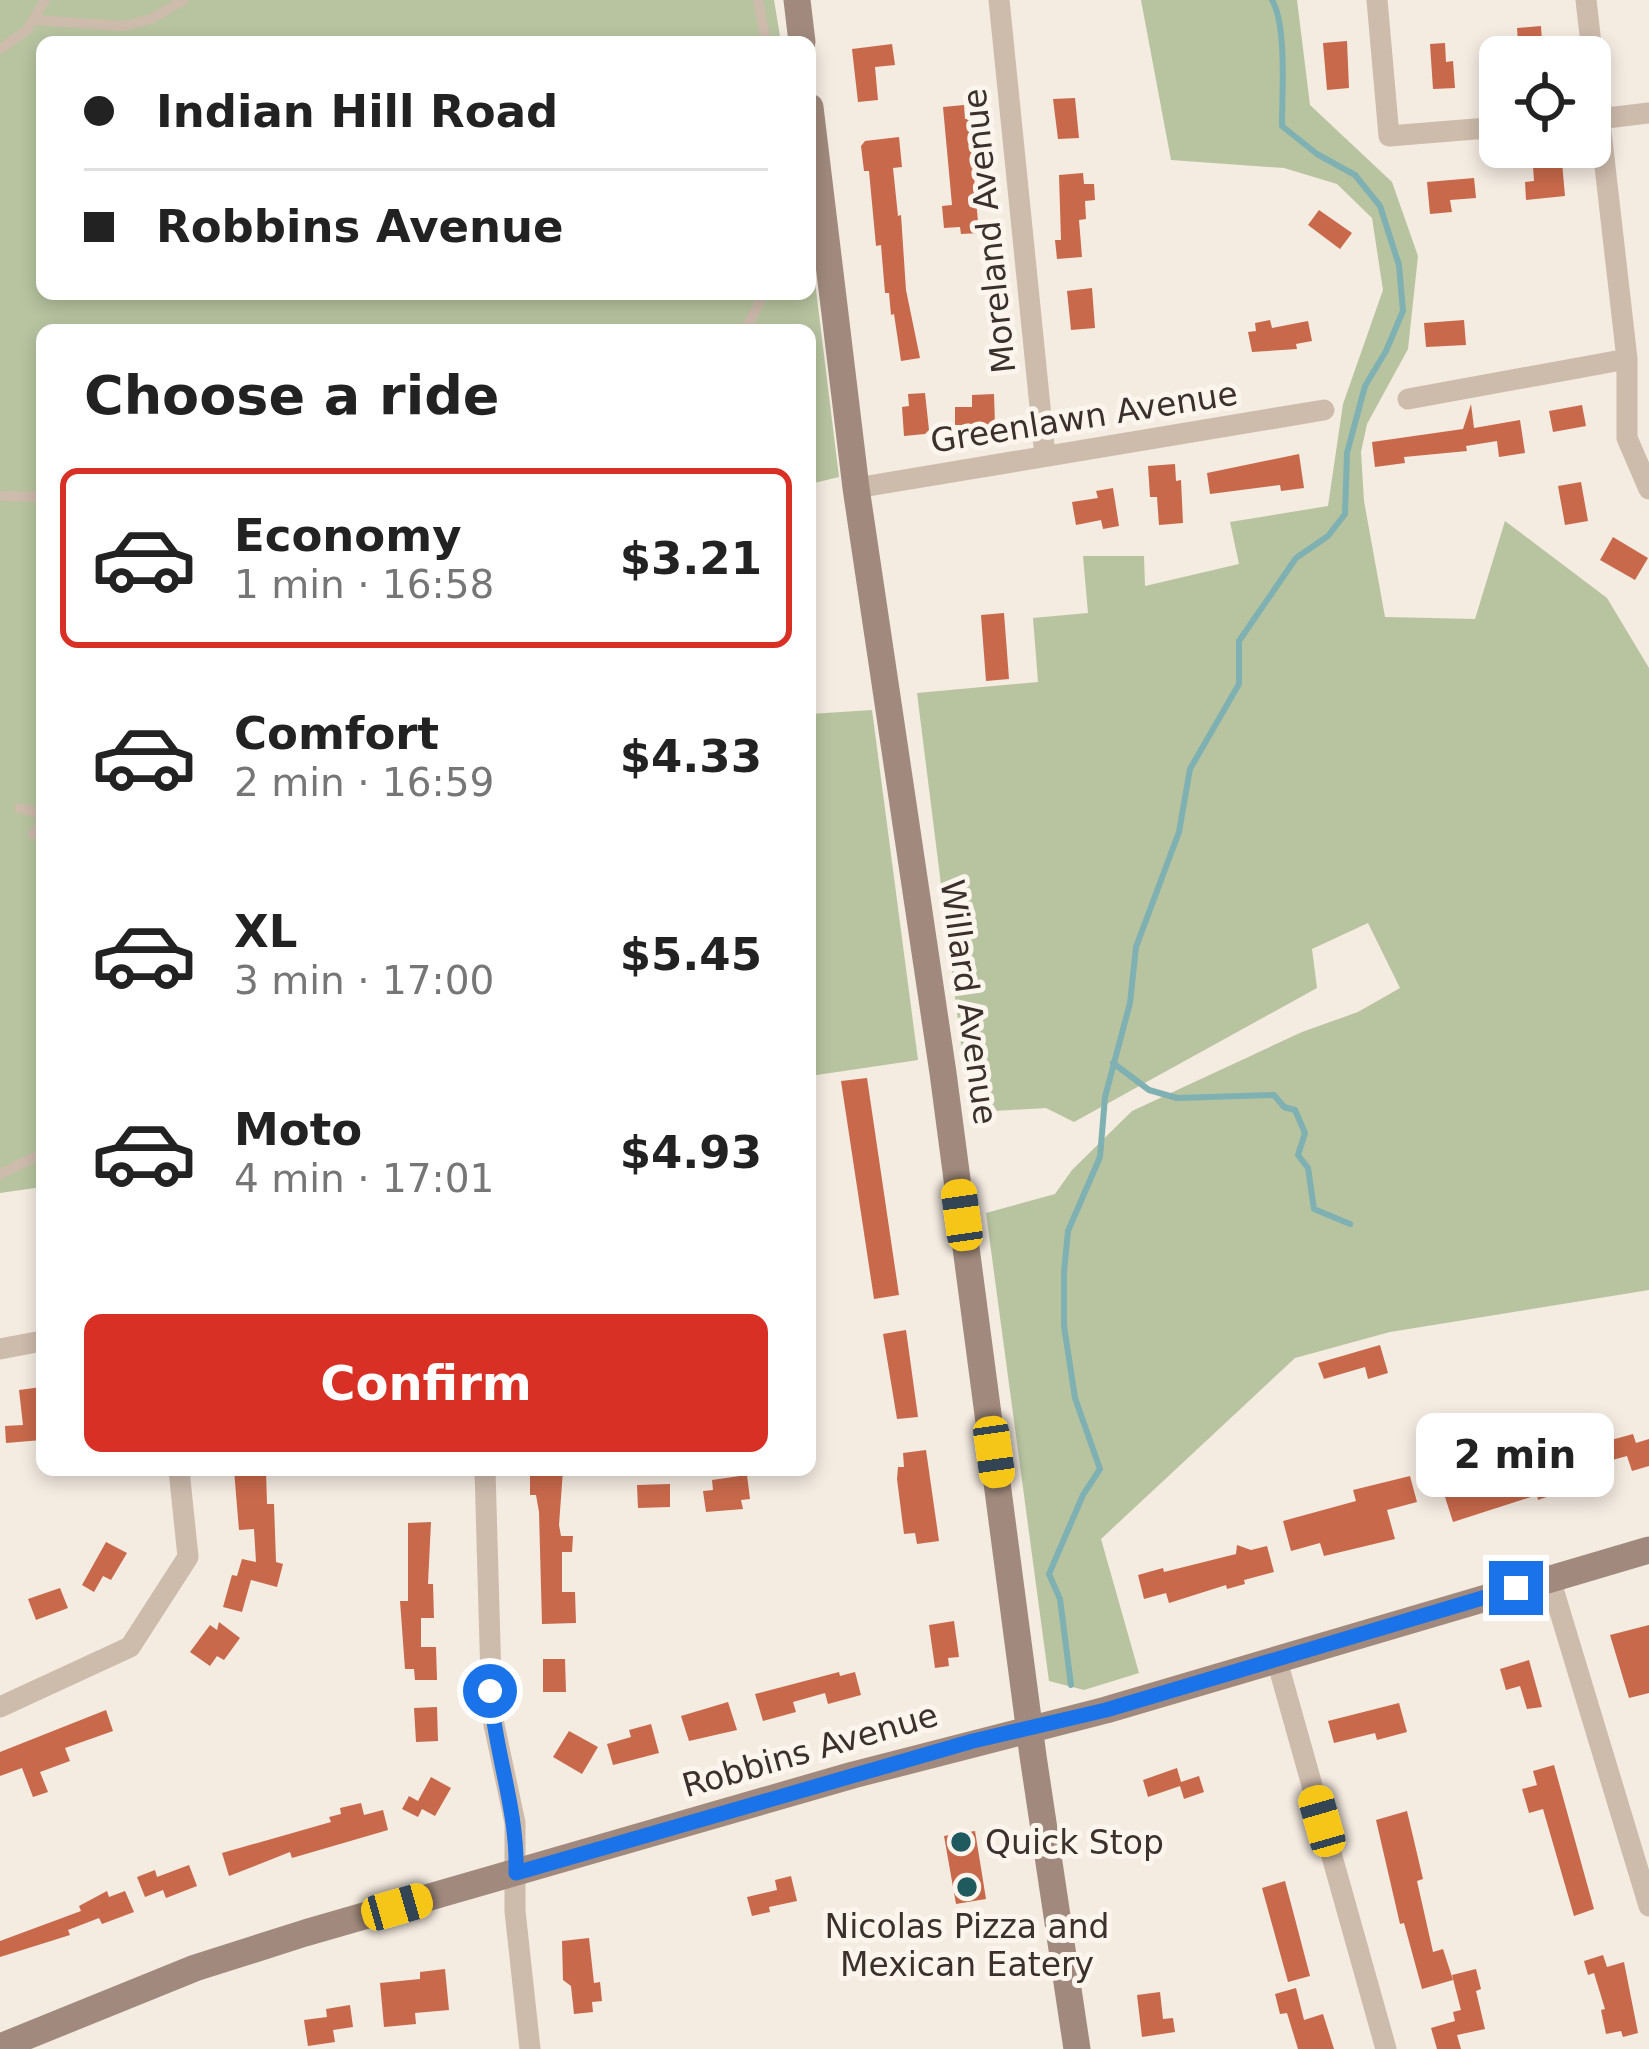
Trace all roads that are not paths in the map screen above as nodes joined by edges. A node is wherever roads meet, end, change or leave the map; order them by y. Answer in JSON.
{"nodes":[{"id":1,"x":45,"y":0,"type":"edge"},
{"id":2,"x":184,"y":0,"type":"edge"},
{"id":3,"x":758,"y":0,"type":"edge"},
{"id":4,"x":797,"y":0,"type":"edge"},
{"id":5,"x":999,"y":0,"type":"edge"},
{"id":6,"x":1377,"y":0,"type":"edge"},
{"id":7,"x":1586,"y":0,"type":"edge"},
{"id":8,"x":36,"y":20,"type":"junction"},
{"id":9,"x":765,"y":36,"type":"edge"},
{"id":10,"x":801,"y":36,"type":"edge"},
{"id":11,"x":1588,"y":36,"type":"edge"},
{"id":12,"x":0,"y":49,"type":"edge"},
{"id":13,"x":1649,"y":113,"type":"edge"},
{"id":14,"x":1611,"y":117,"type":"edge"},
{"id":15,"x":1479,"y":129,"type":"edge"},
{"id":16,"x":816,"y":157,"type":"edge"},
{"id":17,"x":1601,"y":168,"type":"edge"},
{"id":18,"x":1627,"y":359,"type":"junction"},
{"id":19,"x":1408,"y":399,"type":"dead end"},
{"id":20,"x":1324,"y":410,"type":"dead end"},
{"id":21,"x":1045,"y":456,"type":"junction"},
{"id":22,"x":856,"y":488,"type":"junction"},
{"id":23,"x":1649,"y":489,"type":"edge"},
{"id":24,"x":0,"y":496,"type":"edge"},
{"id":25,"x":36,"y":497,"type":"edge"},
{"id":26,"x":19,"y":808,"type":"dead end"},
{"id":27,"x":36,"y":812,"type":"edge"},
{"id":28,"x":36,"y":1157,"type":"edge"},
{"id":29,"x":0,"y":1174,"type":"edge"},
{"id":30,"x":36,"y":1342,"type":"edge"},
{"id":31,"x":0,"y":1349,"type":"edge"},
{"id":32,"x":180,"y":1476,"type":"edge"},
{"id":33,"x":485,"y":1476,"type":"edge"},
{"id":34,"x":1649,"y":1550,"type":"edge"},
{"id":35,"x":1550,"y":1579,"type":"junction"},
{"id":36,"x":1276,"y":1658,"type":"junction"},
{"id":37,"x":0,"y":1707,"type":"edge"},
{"id":38,"x":1029,"y":1729,"type":"junction"},
{"id":39,"x":516,"y":1873,"type":"junction"},
{"id":40,"x":1649,"y":1906,"type":"edge"},
{"id":41,"x":0,"y":2047,"type":"edge"},
{"id":42,"x":530,"y":2049,"type":"edge"},
{"id":43,"x":1077,"y":2049,"type":"edge"},
{"id":44,"x":1386,"y":2049,"type":"edge"}],
"edges":[{"from":1,"to":8,"type":"lane"},
{"from":2,"to":8,"type":"lane"},
{"from":3,"to":9,"type":"lane"},
{"from":4,"to":10,"type":"main road"},
{"from":5,"to":21,"type":"street","name":"Moreland Avenue"},
{"from":6,"to":15,"type":"street"},
{"from":7,"to":11,"type":"street"},
{"from":8,"to":12,"type":"lane"},
{"from":13,"to":14,"type":"street"},
{"from":16,"to":22,"type":"main road","name":"Willard Avenue"},
{"from":17,"to":18,"type":"street"},
{"from":18,"to":19,"type":"street"},
{"from":18,"to":23,"type":"street"},
{"from":20,"to":21,"type":"street","name":"Greenlawn Avenue"},
{"from":21,"to":22,"type":"street","name":"Greenlawn Avenue"},
{"from":22,"to":38,"type":"main road","name":"Willard Avenue"},
{"from":24,"to":25,"type":"lane"},
{"from":26,"to":27,"type":"lane"},
{"from":28,"to":29,"type":"lane"},
{"from":30,"to":31,"type":"street"},
{"from":32,"to":37,"type":"street"},
{"from":33,"to":39,"type":"street"},
{"from":34,"to":35,"type":"main road","name":"Robbins Avenue"},
{"from":35,"to":36,"type":"main road","name":"Robbins Avenue"},
{"from":35,"to":40,"type":"street"},
{"from":36,"to":38,"type":"main road","name":"Robbins Avenue"},
{"from":36,"to":44,"type":"street"},
{"from":38,"to":39,"type":"main road","name":"Robbins Avenue"},
{"from":38,"to":43,"type":"main road","name":"Willard Avenue"},
{"from":39,"to":41,"type":"main road","name":"Robbins Avenue"},
{"from":39,"to":42,"type":"street"}]}
